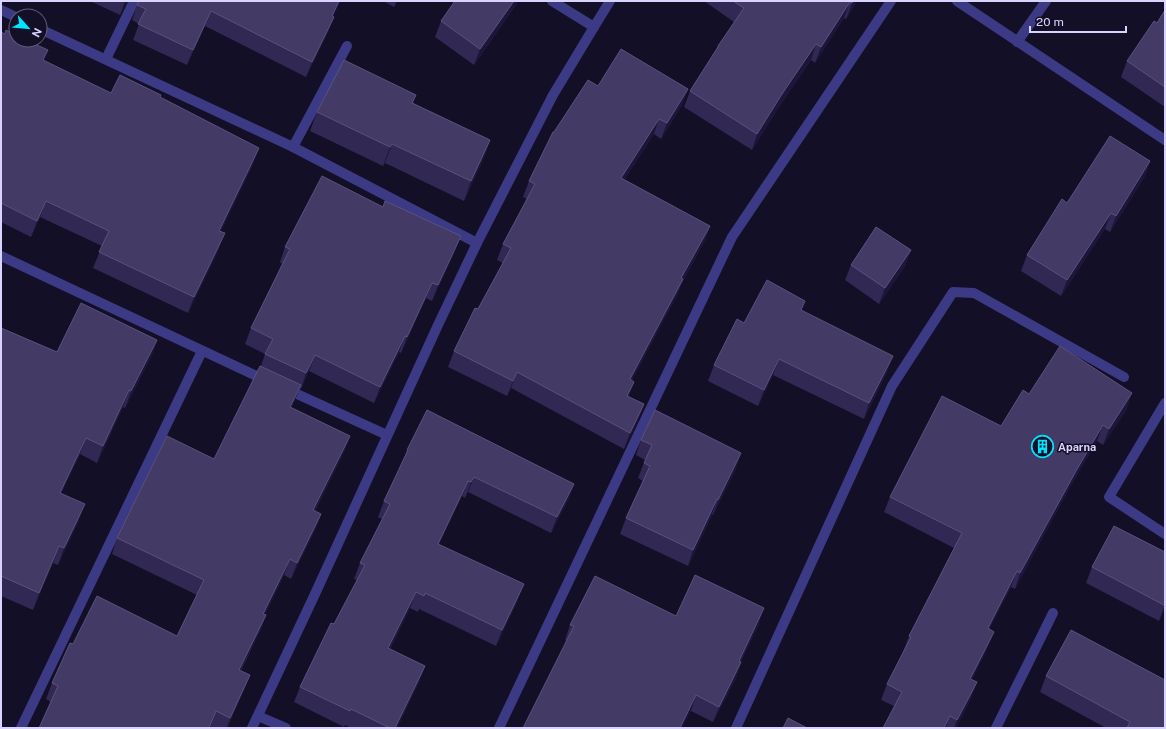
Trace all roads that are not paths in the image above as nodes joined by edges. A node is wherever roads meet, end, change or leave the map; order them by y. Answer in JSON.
{"nodes":[{"id":1,"x":134,"y":1,"type":"edge"},
{"id":2,"x":552,"y":1,"type":"edge"},
{"id":3,"x":610,"y":1,"type":"edge"},
{"id":4,"x":892,"y":1,"type":"edge"},
{"id":5,"x":957,"y":1,"type":"edge"},
{"id":6,"x":1046,"y":1,"type":"edge"},
{"id":7,"x":594,"y":27,"type":"junction"},
{"id":8,"x":48,"y":33,"type":"edge"},
{"id":9,"x":1017,"y":42,"type":"junction"},
{"id":10,"x":347,"y":46,"type":"dead end"},
{"id":11,"x":106,"y":59,"type":"junction"},
{"id":12,"x":1165,"y":140,"type":"edge"},
{"id":13,"x":293,"y":147,"type":"junction"},
{"id":14,"x":477,"y":243,"type":"junction"},
{"id":15,"x":1,"y":256,"type":"edge"},
{"id":16,"x":202,"y":351,"type":"junction"},
{"id":17,"x":1124,"y":377,"type":"dead end"},
{"id":18,"x":1165,"y":403,"type":"edge"},
{"id":19,"x":388,"y":435,"type":"junction"},
{"id":20,"x":1165,"y":534,"type":"edge"},
{"id":21,"x":1053,"y":613,"type":"dead end"},
{"id":22,"x":258,"y":716,"type":"junction"},
{"id":23,"x":21,"y":728,"type":"edge"},
{"id":24,"x":252,"y":728,"type":"edge"},
{"id":25,"x":286,"y":728,"type":"edge"},
{"id":26,"x":499,"y":728,"type":"edge"},
{"id":27,"x":736,"y":728,"type":"edge"},
{"id":28,"x":996,"y":728,"type":"edge"}],
"edges":[{"from":1,"to":11,"type":"street"},
{"from":2,"to":7,"type":"street"},
{"from":3,"to":7,"type":"street"},
{"from":4,"to":26,"type":"street"},
{"from":5,"to":9,"type":"street"},
{"from":6,"to":9,"type":"street"},
{"from":7,"to":14,"type":"street"},
{"from":8,"to":11,"type":"street"},
{"from":9,"to":12,"type":"street"},
{"from":10,"to":13,"type":"street"},
{"from":11,"to":13,"type":"street"},
{"from":13,"to":14,"type":"street"},
{"from":14,"to":19,"type":"street"},
{"from":15,"to":16,"type":"street"},
{"from":16,"to":19,"type":"street"},
{"from":16,"to":23,"type":"street"},
{"from":17,"to":27,"type":"street"},
{"from":18,"to":20,"type":"street"},
{"from":19,"to":22,"type":"street"},
{"from":21,"to":28,"type":"street"},
{"from":22,"to":24,"type":"street"},
{"from":22,"to":25,"type":"street"}]}
